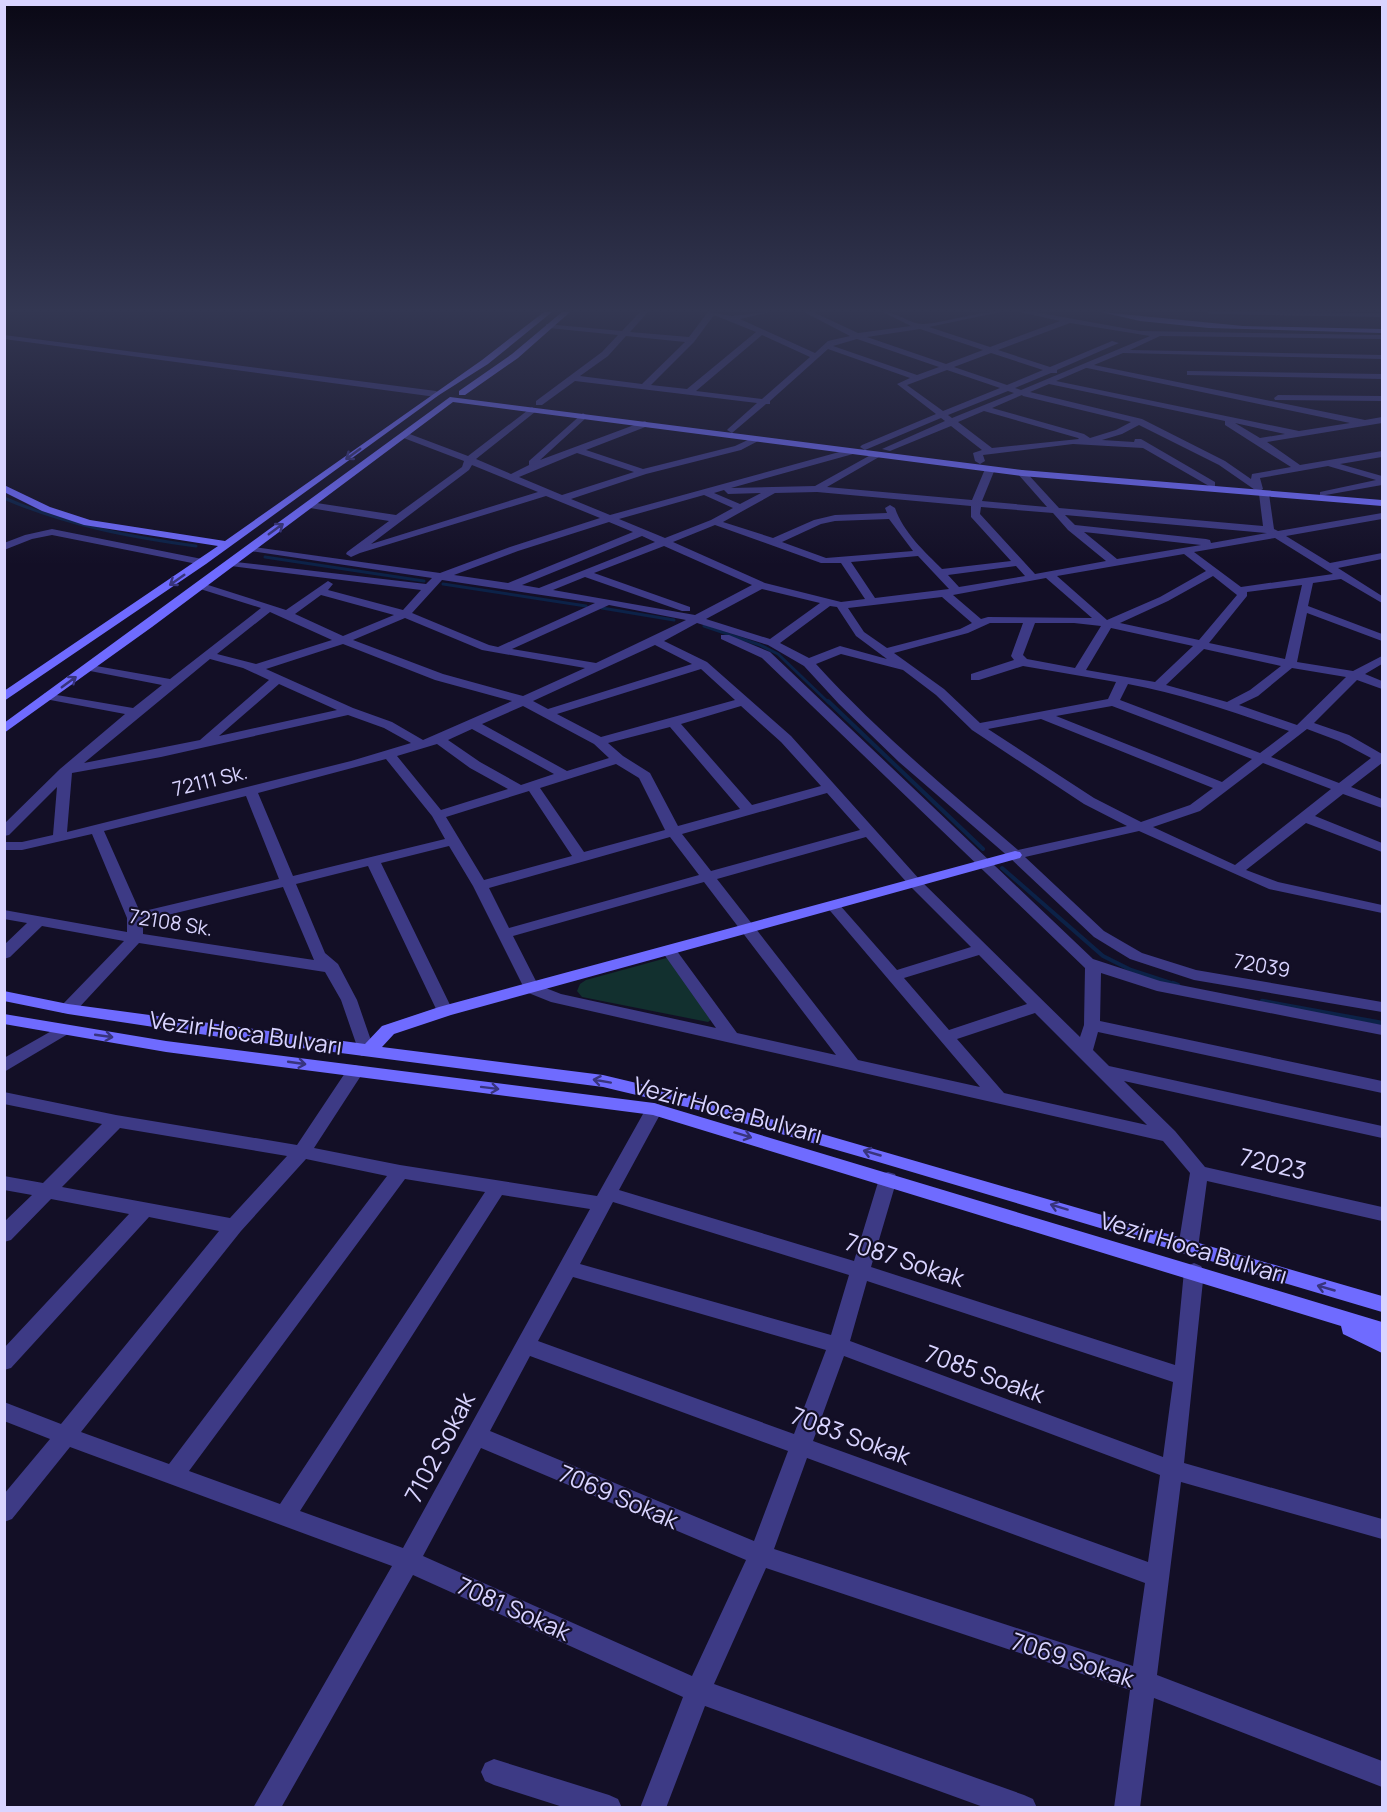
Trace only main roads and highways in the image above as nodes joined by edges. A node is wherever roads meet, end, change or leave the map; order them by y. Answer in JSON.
{"nodes":[{"id":1,"x":432,"y":397,"type":"edge"},
{"id":2,"x":437,"y":397,"type":"edge"},
{"id":3,"x":461,"y":397,"type":"junction"},
{"id":4,"x":535,"y":406,"type":"junction"},
{"id":5,"x":4,"y":488,"type":"edge"},
{"id":6,"x":1261,"y":492,"type":"junction"},
{"id":7,"x":1383,"y":498,"type":"edge"},
{"id":8,"x":1383,"y":503,"type":"edge"},
{"id":9,"x":227,"y":544,"type":"junction"},
{"id":10,"x":4,"y":697,"type":"edge"},
{"id":11,"x":4,"y":729,"type":"edge"},
{"id":12,"x":1014,"y":855,"type":"road end"},
{"id":13,"x":4,"y":996,"type":"edge"},
{"id":14,"x":4,"y":1019,"type":"edge"},
{"id":15,"x":368,"y":1052,"type":"junction"},
{"id":16,"x":1383,"y":1304,"type":"edge"},
{"id":17,"x":1307,"y":1307,"type":"junction"},
{"id":18,"x":1383,"y":1330,"type":"edge"},
{"id":19,"x":1383,"y":1345,"type":"edge"}],
"edges":[{"from":1,"to":9,"type":"main road","one_way":true},
{"from":2,"to":3,"type":"main road"},
{"from":3,"to":4,"type":"main road"},
{"from":11,"to":3,"type":"main road","one_way":true},
{"from":4,"to":6,"type":"main road"},
{"from":4,"to":6,"type":"main road"},
{"from":5,"to":9,"type":"main road"},
{"from":6,"to":7,"type":"main road"},
{"from":6,"to":8,"type":"main road"},
{"from":9,"to":10,"type":"main road","one_way":true},
{"from":12,"to":15,"type":"main road"},
{"from":13,"to":15,"type":"main road","name":"Vezir Hoca Bulvarı"},
{"from":14,"to":17,"type":"main road","name":"Vezir Hoca Bulvarı","one_way":true},
{"from":16,"to":15,"type":"main road","name":"Vezir Hoca Bulvarı","one_way":true},
{"from":17,"to":18,"type":"main road","name":"Vezir Hoca Bulvarı"},
{"from":17,"to":19,"type":"main road"}]}
